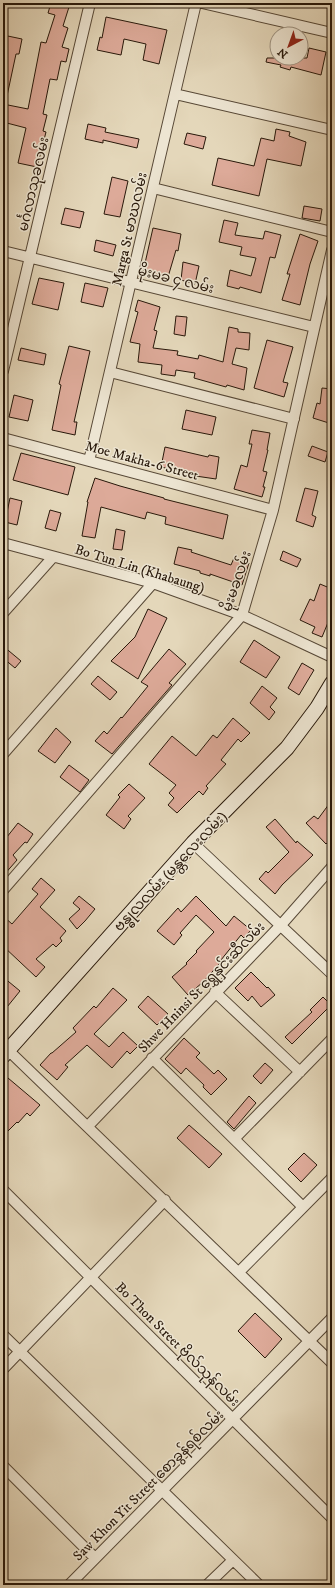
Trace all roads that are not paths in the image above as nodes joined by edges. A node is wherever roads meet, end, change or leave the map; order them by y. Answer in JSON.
{"nodes":[{"id":1,"x":90,"y":3,"type":"edge"},
{"id":2,"x":196,"y":3,"type":"edge"},
{"id":3,"x":203,"y":3,"type":"edge"},
{"id":4,"x":328,"y":32,"type":"edge"},
{"id":5,"x":175,"y":94,"type":"junction"},
{"id":6,"x":332,"y":130,"type":"edge"},
{"id":7,"x":153,"y":188,"type":"junction"},
{"id":8,"x":332,"y":232,"type":"edge"},
{"id":9,"x":332,"y":250,"type":"edge"},
{"id":10,"x":3,"y":251,"type":"edge"},
{"id":11,"x":30,"y":258,"type":"junction"},
{"id":12,"x":131,"y":282,"type":"junction"},
{"id":13,"x":314,"y":327,"type":"junction"},
{"id":14,"x":3,"y":371,"type":"edge"},
{"id":15,"x":110,"y":372,"type":"junction"},
{"id":16,"x":294,"y":419,"type":"junction"},
{"id":17,"x":3,"y":438,"type":"edge"},
{"id":18,"x":89,"y":461,"type":"junction"},
{"id":19,"x":273,"y":510,"type":"junction"},
{"id":20,"x":3,"y":543,"type":"edge"},
{"id":21,"x":53,"y":557,"type":"junction"},
{"id":22,"x":153,"y":583,"type":"junction"},
{"id":23,"x":3,"y":614,"type":"edge"},
{"id":24,"x":242,"y":615,"type":"junction"},
{"id":25,"x":332,"y":658,"type":"edge"},
{"id":26,"x":332,"y":683,"type":"edge"},
{"id":27,"x":3,"y":754,"type":"edge"},
{"id":28,"x":193,"y":843,"type":"junction"},
{"id":29,"x":332,"y":867,"type":"edge"},
{"id":30,"x":3,"y":890,"type":"edge"},
{"id":31,"x":281,"y":925,"type":"junction"},
{"id":32,"x":332,"y":974,"type":"edge"},
{"id":33,"x":215,"y":992,"type":"junction"},
{"id":34,"x":332,"y":1039,"type":"edge"},
{"id":35,"x":6,"y":1053,"type":"edge"},
{"id":36,"x":152,"y":1058,"type":"junction"},
{"id":37,"x":300,"y":1072,"type":"junction"},
{"id":38,"x":88,"y":1126,"type":"junction"},
{"id":39,"x":234,"y":1139,"type":"junction"},
{"id":40,"x":332,"y":1178,"type":"edge"},
{"id":41,"x":3,"y":1190,"type":"edge"},
{"id":42,"x":165,"y":1200,"type":"junction"},
{"id":43,"x":303,"y":1207,"type":"junction"},
{"id":44,"x":239,"y":1272,"type":"junction"},
{"id":45,"x":91,"y":1278,"type":"junction"},
{"id":46,"x":332,"y":1318,"type":"edge"},
{"id":47,"x":3,"y":1335,"type":"edge"},
{"id":48,"x":310,"y":1341,"type":"junction"},
{"id":49,"x":20,"y":1351,"type":"junction"},
{"id":50,"x":332,"y":1363,"type":"edge"},
{"id":51,"x":3,"y":1369,"type":"edge"},
{"id":52,"x":233,"y":1419,"type":"junction"},
{"id":53,"x":3,"y":1466,"type":"edge"},
{"id":54,"x":163,"y":1490,"type":"junction"},
{"id":55,"x":332,"y":1518,"type":"edge"},
{"id":56,"x":95,"y":1558,"type":"junction"},
{"id":57,"x":233,"y":1560,"type":"junction"},
{"id":58,"x":69,"y":1585,"type":"edge"},
{"id":59,"x":207,"y":1585,"type":"edge"},
{"id":60,"x":259,"y":1585,"type":"edge"}],
"edges":[{"from":1,"to":11,"type":"street","name":"မင်္ဂလာသုခလမ်း"},
{"from":2,"to":5,"type":"street","name":"Marga St မာဃလမ်း"},
{"from":3,"to":4,"type":"street"},
{"from":5,"to":6,"type":"street"},
{"from":5,"to":7,"type":"street","name":"Marga St မာဃလမ်း"},
{"from":7,"to":8,"type":"street"},
{"from":7,"to":12,"type":"street","name":"Marga St မာဃလမ်း"},
{"from":9,"to":13,"type":"street","name":"မိုးမခလမ်း"},
{"from":10,"to":11,"type":"street","name":"မိုးမခ ၄ လမ်း"},
{"from":11,"to":12,"type":"street","name":"မိုးမခ ၄ လမ်း"},
{"from":11,"to":14,"type":"street","name":"မင်္ဂလာသုခလမ်း"},
{"from":12,"to":13,"type":"street","name":"မိုးမခ ၄ လမ်း"},
{"from":12,"to":15,"type":"street","name":"Marga St မာဃလမ်း"},
{"from":13,"to":16,"type":"street","name":"မိုးမခလမ်း"},
{"from":15,"to":16,"type":"street"},
{"from":15,"to":18,"type":"street","name":"Marga St မာဃလမ်း"},
{"from":16,"to":19,"type":"street","name":"မိုးမခလမ်း"},
{"from":17,"to":18,"type":"street","name":"Moe Makha-6 Street"},
{"from":18,"to":19,"type":"street","name":"Moe Makha-6 Street"},
{"from":19,"to":24,"type":"street","name":"မိုးမခလမ်း"},
{"from":20,"to":21,"type":"street","name":"Bo Tun Lin (Khabaung)"},
{"from":21,"to":22,"type":"street","name":"Bo Tun Lin (Khabaung)"},
{"from":21,"to":23,"type":"street"},
{"from":22,"to":24,"type":"street","name":"Bo Tun Lin (Khabaung)"},
{"from":22,"to":27,"type":"street"},
{"from":24,"to":25,"type":"street","name":"Bo Tun Lin (Khabaung)"},
{"from":24,"to":30,"type":"street","name":"မိုးမခလမ်း"},
{"from":26,"to":28,"type":"street","name":"ဗန္ဓုလလမ်း (မန္တလေးလမ်း)"},
{"from":28,"to":31,"type":"street"},
{"from":28,"to":35,"type":"street","name":"ဗန္ဓုလလမ်း (မန္တလေးလမ်း)"},
{"from":29,"to":31,"type":"street","name":"Shwe Hninsi St ရွှေနှင်းဆီလမ်း"},
{"from":31,"to":32,"type":"street"},
{"from":31,"to":33,"type":"street","name":"Shwe Hninsi St ရွှေနှင်းဆီလမ်း"},
{"from":33,"to":36,"type":"street","name":"Shwe Hninsi St ရွှေနှင်းဆီလမ်း"},
{"from":33,"to":37,"type":"street"},
{"from":34,"to":37,"type":"street"},
{"from":35,"to":38,"type":"street"},
{"from":36,"to":38,"type":"street","name":"Shwe Hninsi St ရွှေနှင်းဆီလမ်း"},
{"from":36,"to":39,"type":"street"},
{"from":37,"to":39,"type":"street"},
{"from":38,"to":42,"type":"street"},
{"from":39,"to":43,"type":"street"},
{"from":40,"to":43,"type":"street"},
{"from":41,"to":45,"type":"street","name":"Bo Thon Street ဗိုလ်သုန်လမ်း"},
{"from":42,"to":44,"type":"street"},
{"from":42,"to":45,"type":"street"},
{"from":43,"to":44,"type":"street"},
{"from":44,"to":48,"type":"street"},
{"from":45,"to":49,"type":"street"},
{"from":45,"to":52,"type":"street","name":"Bo Thon Street ဗိုလ်သုန်လမ်း"},
{"from":46,"to":48,"type":"street","name":"Saw Khon Yit Street စောခွန်ရစ်လမ်း"},
{"from":47,"to":49,"type":"street"},
{"from":48,"to":50,"type":"street"},
{"from":48,"to":52,"type":"street","name":"Saw Khon Yit Street စောခွန်ရစ်လမ်း"},
{"from":49,"to":51,"type":"street"},
{"from":49,"to":54,"type":"street"},
{"from":52,"to":54,"type":"street","name":"Saw Khon Yit Street စောခွန်ရစ်လမ်း"},
{"from":52,"to":55,"type":"street","name":"Bo Thon Street ဗိုလ်သုန်လမ်း"},
{"from":53,"to":56,"type":"street"},
{"from":54,"to":56,"type":"street","name":"Saw Khon Yit Street စောခွန်ရစ်လမ်း"},
{"from":54,"to":57,"type":"street"},
{"from":56,"to":58,"type":"street","name":"Saw Khon Yit Street စောခွန်ရစ်လမ်း"},
{"from":57,"to":59,"type":"street"},
{"from":57,"to":60,"type":"street"}]}
